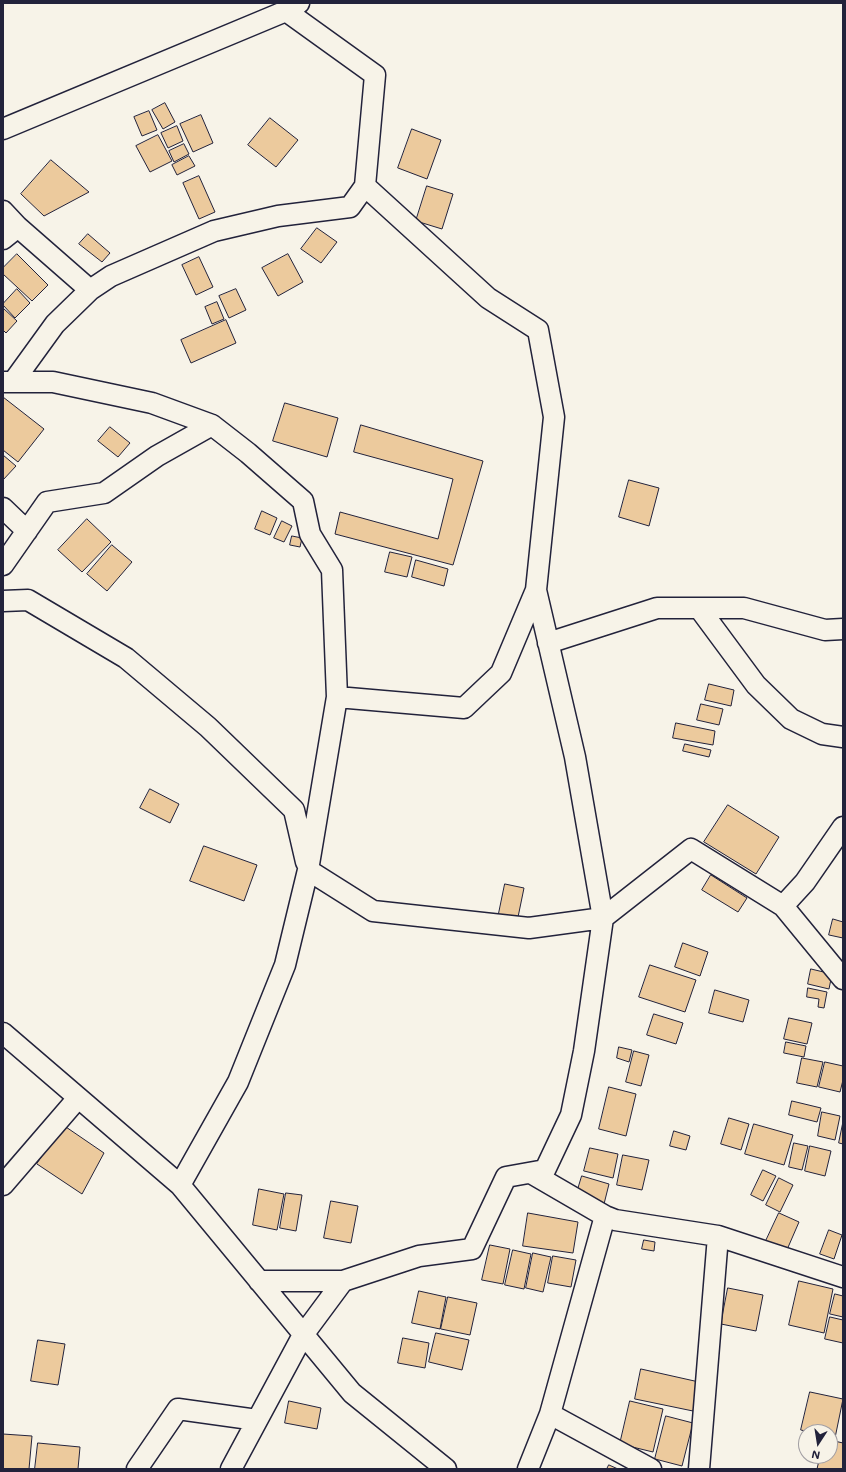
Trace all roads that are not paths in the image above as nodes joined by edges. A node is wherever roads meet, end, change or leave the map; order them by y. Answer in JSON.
{"nodes":[{"id":1,"x":293,"y":7,"type":"edge"},
{"id":2,"x":3,"y":129,"type":"edge"},
{"id":3,"x":365,"y":186,"type":"junction"},
{"id":4,"x":3,"y":211,"type":"edge"},
{"id":5,"x":11,"y":233,"type":"edge"},
{"id":6,"x":90,"y":290,"type":"junction"},
{"id":7,"x":8,"y":382,"type":"edge"},
{"id":8,"x":212,"y":425,"type":"junction"},
{"id":9,"x":3,"y":508,"type":"edge"},
{"id":10,"x":27,"y":531,"type":"junction"},
{"id":11,"x":3,"y":565,"type":"edge"},
{"id":12,"x":536,"y":590,"type":"junction"},
{"id":13,"x":3,"y":601,"type":"edge"},
{"id":14,"x":699,"y":608,"type":"junction"},
{"id":15,"x":843,"y":629,"type":"edge"},
{"id":16,"x":548,"y":643,"type":"junction"},
{"id":17,"x":337,"y":697,"type":"junction"},
{"id":18,"x":843,"y":737,"type":"edge"},
{"id":19,"x":843,"y":826,"type":"edge"},
{"id":20,"x":308,"y":870,"type":"junction"},
{"id":21,"x":783,"y":906,"type":"junction"},
{"id":22,"x":603,"y":918,"type":"junction"},
{"id":23,"x":843,"y":979,"type":"edge"},
{"id":24,"x":3,"y":1034,"type":"edge"},
{"id":25,"x":78,"y":1098,"type":"junction"},
{"id":26,"x":531,"y":1173,"type":"junction"},
{"id":27,"x":3,"y":1185,"type":"edge"},
{"id":28,"x":180,"y":1185,"type":"junction"},
{"id":29,"x":605,"y":1216,"type":"junction"},
{"id":30,"x":718,"y":1236,"type":"junction"},
{"id":31,"x":843,"y":1277,"type":"edge"},
{"id":32,"x":259,"y":1281,"type":"junction"},
{"id":33,"x":343,"y":1281,"type":"junction"},
{"id":34,"x":304,"y":1335,"type":"junction"},
{"id":35,"x":550,"y":1414,"type":"junction"},
{"id":36,"x":257,"y":1420,"type":"junction"},
{"id":37,"x":236,"y":1468,"type":"edge"},
{"id":38,"x":137,"y":1469,"type":"edge"},
{"id":39,"x":446,"y":1469,"type":"edge"},
{"id":40,"x":528,"y":1469,"type":"edge"},
{"id":41,"x":651,"y":1469,"type":"edge"},
{"id":42,"x":699,"y":1469,"type":"edge"}],
"edges":[{"from":1,"to":2,"type":"street"},
{"from":1,"to":3,"type":"street"},
{"from":3,"to":6,"type":"street"},
{"from":3,"to":12,"type":"street"},
{"from":4,"to":5,"type":"street"},
{"from":5,"to":6,"type":"street"},
{"from":6,"to":7,"type":"street"},
{"from":7,"to":8,"type":"street"},
{"from":8,"to":10,"type":"street"},
{"from":8,"to":17,"type":"street"},
{"from":9,"to":10,"type":"street"},
{"from":10,"to":11,"type":"street"},
{"from":12,"to":16,"type":"street"},
{"from":12,"to":17,"type":"street"},
{"from":13,"to":20,"type":"street"},
{"from":14,"to":15,"type":"street"},
{"from":14,"to":16,"type":"street"},
{"from":14,"to":18,"type":"street"},
{"from":16,"to":22,"type":"street"},
{"from":17,"to":20,"type":"street"},
{"from":19,"to":21,"type":"street"},
{"from":20,"to":22,"type":"street"},
{"from":20,"to":28,"type":"street"},
{"from":21,"to":22,"type":"street"},
{"from":21,"to":23,"type":"street"},
{"from":22,"to":26,"type":"street"},
{"from":24,"to":25,"type":"street"},
{"from":25,"to":27,"type":"street"},
{"from":25,"to":28,"type":"street"},
{"from":26,"to":29,"type":"street"},
{"from":26,"to":33,"type":"street"},
{"from":28,"to":32,"type":"street"},
{"from":29,"to":30,"type":"street"},
{"from":29,"to":35,"type":"street"},
{"from":30,"to":31,"type":"street"},
{"from":30,"to":42,"type":"street"},
{"from":32,"to":33,"type":"street"},
{"from":32,"to":34,"type":"street"},
{"from":33,"to":34,"type":"street"},
{"from":34,"to":36,"type":"street"},
{"from":34,"to":39,"type":"street"},
{"from":35,"to":40,"type":"street"},
{"from":35,"to":41,"type":"street"},
{"from":36,"to":37,"type":"street"},
{"from":36,"to":38,"type":"street"}]}
